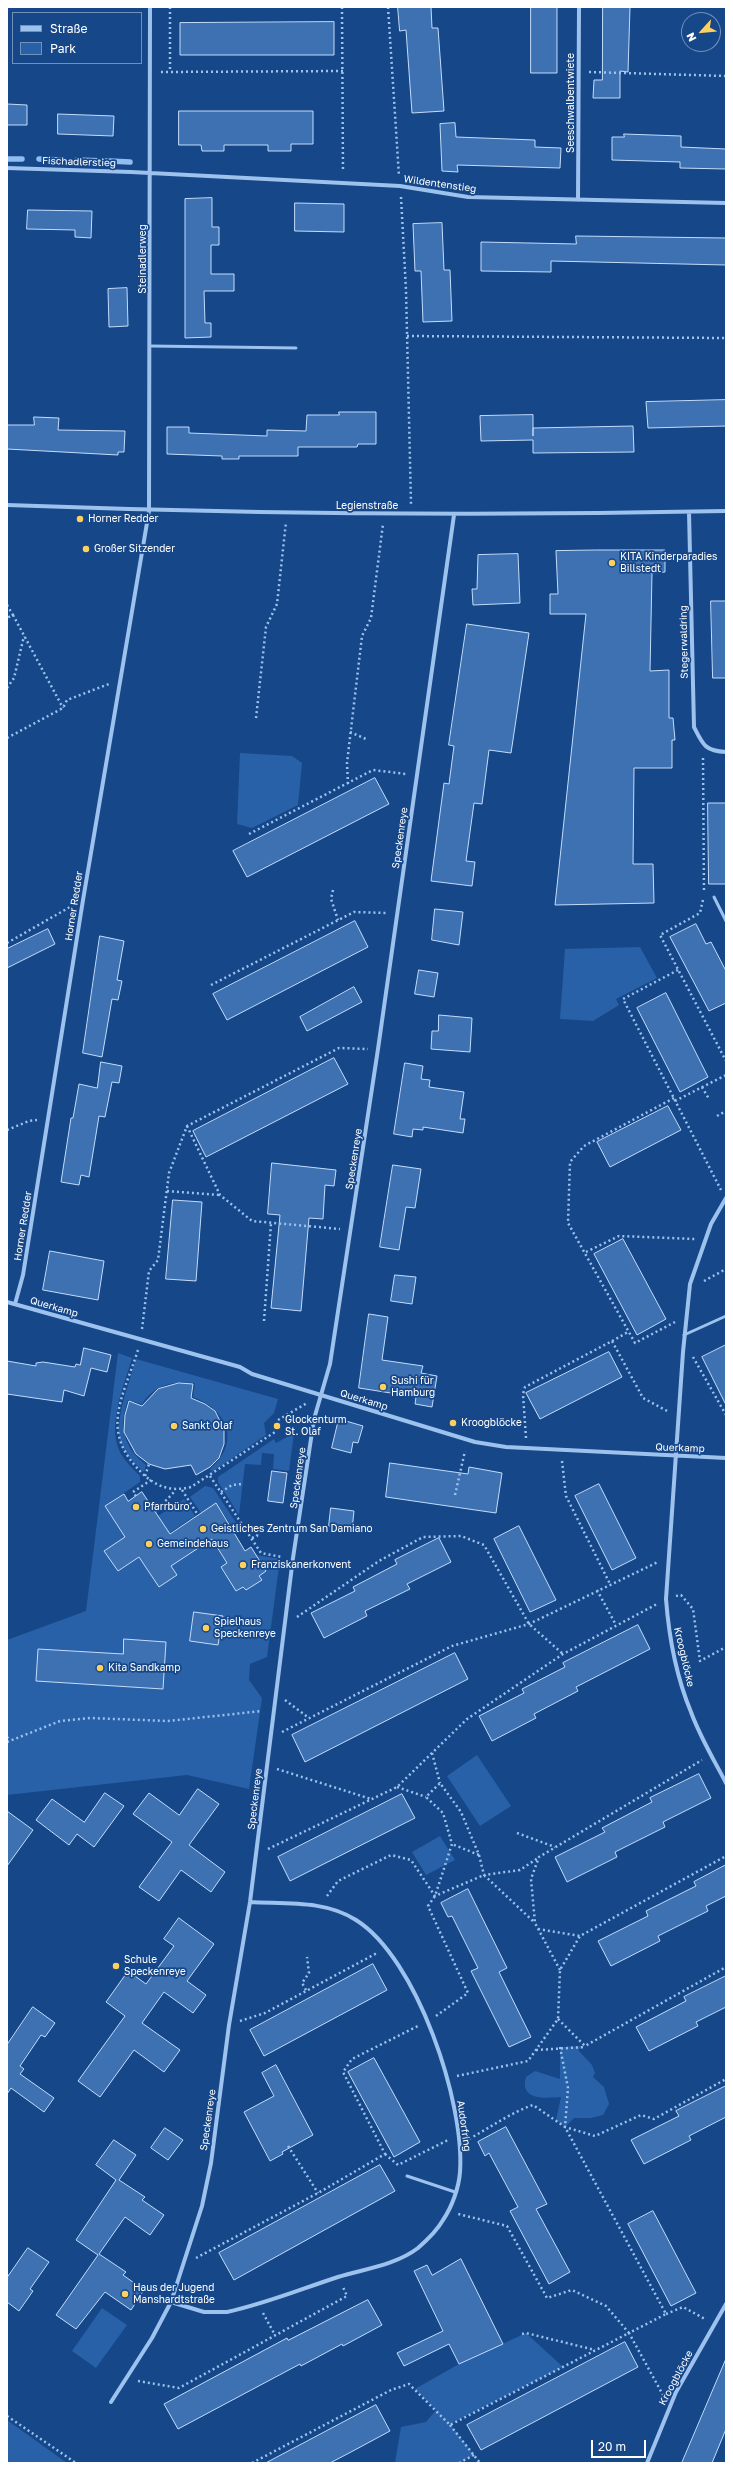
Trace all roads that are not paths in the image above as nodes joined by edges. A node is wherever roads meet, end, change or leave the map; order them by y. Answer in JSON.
{"nodes":[{"id":1,"x":150,"y":7,"type":"edge"},
{"id":2,"x":579,"y":7,"type":"edge"},
{"id":3,"x":7,"y":168,"type":"edge"},
{"id":4,"x":151,"y":174,"type":"junction"},
{"id":5,"x":578,"y":200,"type":"junction"},
{"id":6,"x":726,"y":203,"type":"edge"},
{"id":7,"x":150,"y":346,"type":"junction"},
{"id":8,"x":296,"y":348,"type":"dead end"},
{"id":9,"x":7,"y":505,"type":"edge"},
{"id":10,"x":149,"y":511,"type":"junction"},
{"id":11,"x":726,"y":511,"type":"edge"},
{"id":12,"x":690,"y":512,"type":"junction"},
{"id":13,"x":454,"y":515,"type":"junction"},
{"id":14,"x":726,"y":752,"type":"edge"},
{"id":15,"x":714,"y":897,"type":"road end"},
{"id":16,"x":726,"y":921,"type":"edge"},
{"id":17,"x":726,"y":1199,"type":"edge"},
{"id":18,"x":7,"y":1302,"type":"edge"},
{"id":19,"x":15,"y":1304,"type":"junction"},
{"id":20,"x":726,"y":1316,"type":"edge"},
{"id":21,"x":684,"y":1335,"type":"junction"},
{"id":22,"x":321,"y":1395,"type":"junction"},
{"id":23,"x":675,"y":1456,"type":"junction"},
{"id":24,"x":726,"y":1458,"type":"edge"},
{"id":25,"x":726,"y":1783,"type":"edge"},
{"id":26,"x":250,"y":1902,"type":"junction"},
{"id":27,"x":407,"y":2176,"type":"dead end"},
{"id":28,"x":455,"y":2192,"type":"junction"},
{"id":29,"x":171,"y":2302,"type":"junction"},
{"id":30,"x":726,"y":2304,"type":"edge"},
{"id":31,"x":111,"y":2402,"type":"dead end"},
{"id":32,"x":647,"y":2463,"type":"edge"}],
"edges":[{"from":1,"to":4,"type":"street","name":"Steinadlerweg"},
{"from":2,"to":5,"type":"street","name":"Seeschwalbentwiete"},
{"from":3,"to":4,"type":"street","name":"Fischadlerstieg"},
{"from":4,"to":5,"type":"street","name":"Wildentenstieg"},
{"from":4,"to":7,"type":"street","name":"Steinadlerweg"},
{"from":5,"to":6,"type":"street","name":"Wildentenstieg"},
{"from":7,"to":8,"type":"lane"},
{"from":7,"to":10,"type":"street","name":"Steinadlerweg"},
{"from":9,"to":10,"type":"street","name":"Legienstraße"},
{"from":10,"to":13,"type":"street","name":"Legienstraße"},
{"from":10,"to":19,"type":"street","name":"Horner Redder"},
{"from":11,"to":12,"type":"street","name":"Legienstraße"},
{"from":12,"to":13,"type":"street","name":"Legienstraße"},
{"from":12,"to":14,"type":"street","name":"Stegerwaldring"},
{"from":13,"to":22,"type":"street","name":"Speckenreye"},
{"from":15,"to":16,"type":"lane"},
{"from":17,"to":21,"type":"street","name":"Kroogblöcke"},
{"from":18,"to":19,"type":"street","name":"Querkamp"},
{"from":19,"to":22,"type":"street","name":"Querkamp"},
{"from":20,"to":21,"type":"lane"},
{"from":21,"to":23,"type":"street","name":"Kroogblöcke"},
{"from":22,"to":23,"type":"street","name":"Querkamp"},
{"from":22,"to":26,"type":"street","name":"Speckenreye"},
{"from":23,"to":24,"type":"street","name":"Querkamp"},
{"from":23,"to":25,"type":"street","name":"Kroogblöcke"},
{"from":26,"to":28,"type":"street","name":"Audorfring"},
{"from":26,"to":29,"type":"street","name":"Speckenreye"},
{"from":27,"to":28,"type":"lane"},
{"from":28,"to":29,"type":"street","name":"Audorfring"},
{"from":29,"to":31,"type":"street","name":"Speckenreye"},
{"from":30,"to":32,"type":"street","name":"Kroogblöcke"}]}
